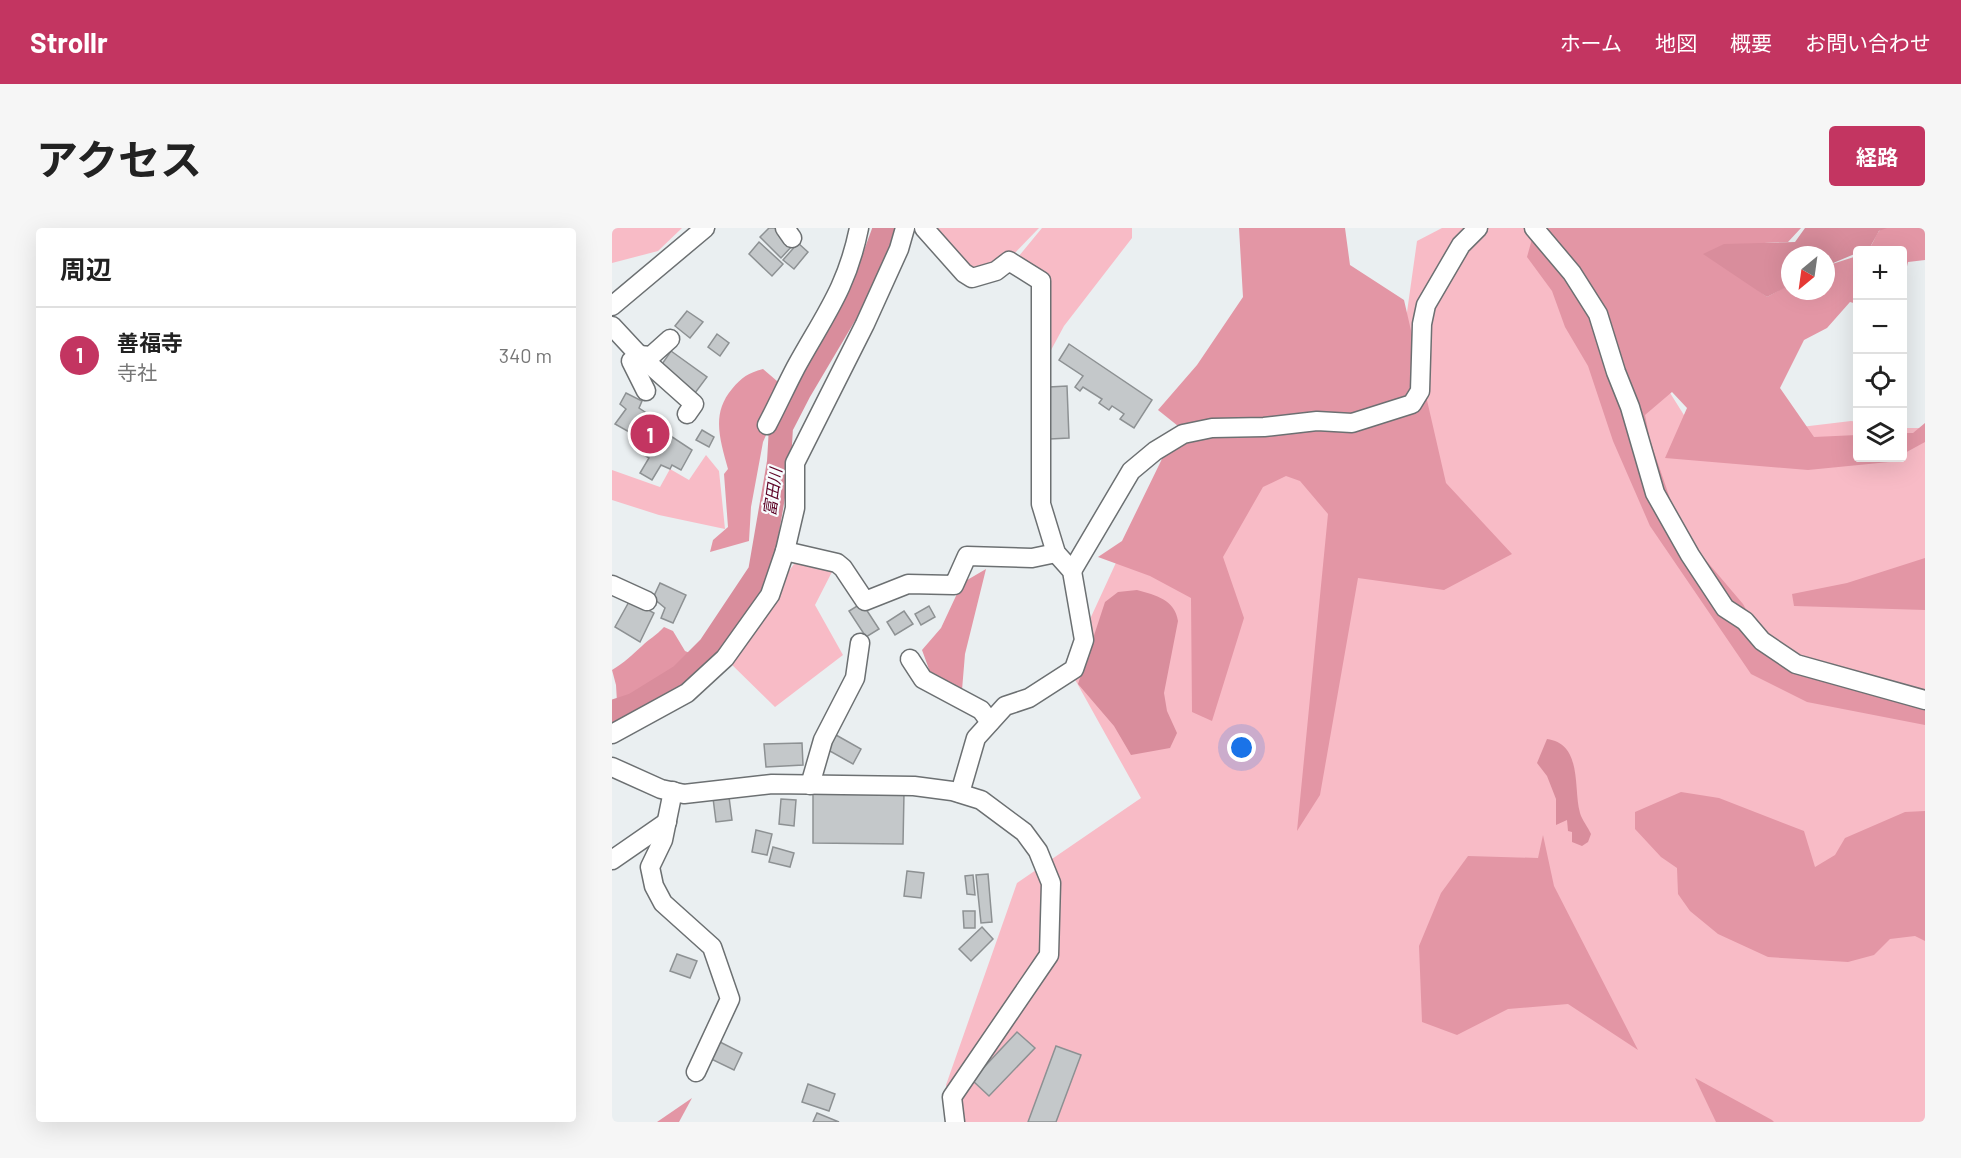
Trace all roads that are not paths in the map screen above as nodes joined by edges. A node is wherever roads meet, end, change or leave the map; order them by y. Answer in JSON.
{"nodes":[{"id":1,"x":705,"y":228,"type":"edge"},
{"id":2,"x":859,"y":228,"type":"edge"},
{"id":3,"x":905,"y":228,"type":"edge"},
{"id":4,"x":924,"y":228,"type":"edge"},
{"id":5,"x":1478,"y":228,"type":"edge"},
{"id":6,"x":1534,"y":228,"type":"edge"},
{"id":7,"x":612,"y":306,"type":"edge"},
{"id":8,"x":612,"y":326,"type":"edge"},
{"id":9,"x":670,"y":339,"type":"dead end"},
{"id":10,"x":639,"y":355,"type":"junction"},
{"id":11,"x":646,"y":391,"type":"dead end"},
{"id":12,"x":687,"y":414,"type":"dead end"},
{"id":13,"x":767,"y":425,"type":"dead end"},
{"id":14,"x":785,"y":551,"type":"junction"},
{"id":15,"x":1056,"y":553,"type":"junction"},
{"id":16,"x":1072,"y":571,"type":"junction"},
{"id":17,"x":612,"y":585,"type":"edge"},
{"id":18,"x":647,"y":601,"type":"dead end"},
{"id":19,"x":861,"y":643,"type":"dead end"},
{"id":20,"x":910,"y":659,"type":"dead end"},
{"id":21,"x":1925,"y":700,"type":"edge"},
{"id":22,"x":990,"y":722,"type":"junction"},
{"id":23,"x":612,"y":734,"type":"edge"},
{"id":24,"x":612,"y":767,"type":"edge"},
{"id":25,"x":810,"y":785,"type":"junction"},
{"id":26,"x":673,"y":791,"type":"junction"},
{"id":27,"x":960,"y":794,"type":"junction"},
{"id":28,"x":667,"y":822,"type":"junction"},
{"id":29,"x":612,"y":860,"type":"edge"},
{"id":30,"x":696,"y":1072,"type":"dead end"},
{"id":31,"x":955,"y":1122,"type":"edge"}],
"edges":[{"from":1,"to":7,"type":"street"},
{"from":2,"to":13,"type":"street"},
{"from":3,"to":14,"type":"street"},
{"from":4,"to":15,"type":"street"},
{"from":5,"to":16,"type":"street"},
{"from":6,"to":21,"type":"street"},
{"from":8,"to":10,"type":"street"},
{"from":9,"to":10,"type":"street"},
{"from":10,"to":11,"type":"street"},
{"from":10,"to":12,"type":"street"},
{"from":14,"to":15,"type":"street"},
{"from":14,"to":23,"type":"street"},
{"from":15,"to":16,"type":"street"},
{"from":16,"to":22,"type":"street"},
{"from":17,"to":18,"type":"street"},
{"from":19,"to":25,"type":"street"},
{"from":20,"to":22,"type":"street"},
{"from":22,"to":27,"type":"street"},
{"from":24,"to":26,"type":"street"},
{"from":25,"to":26,"type":"street"},
{"from":25,"to":27,"type":"street"},
{"from":26,"to":28,"type":"street"},
{"from":27,"to":31,"type":"street"},
{"from":28,"to":29,"type":"street"},
{"from":28,"to":30,"type":"street"}]}
